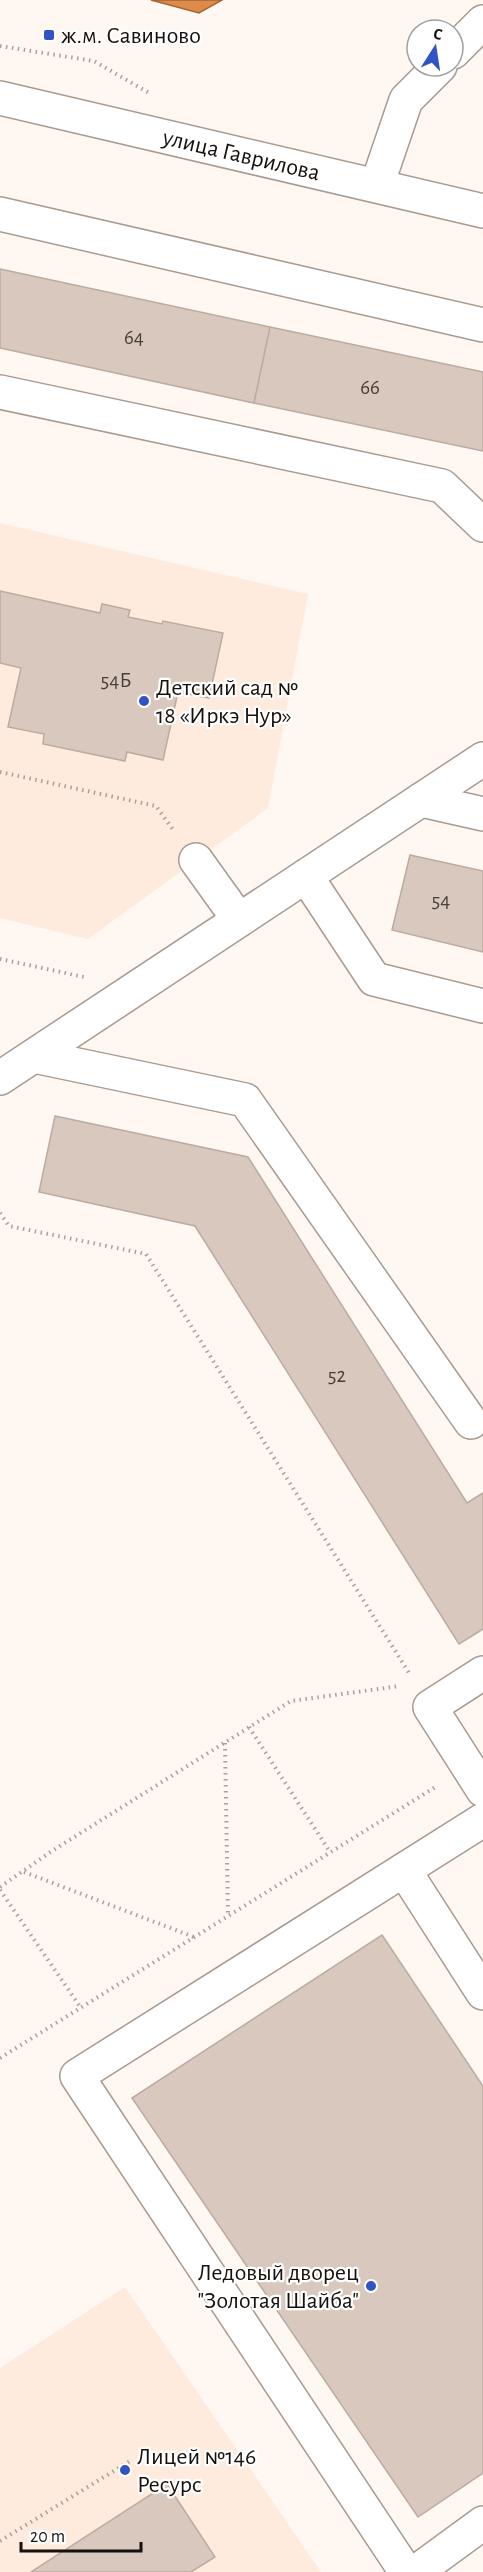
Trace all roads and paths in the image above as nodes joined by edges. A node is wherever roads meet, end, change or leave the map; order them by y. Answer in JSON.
{"nodes":[{"id":1,"x":483,"y":22,"type":"edge"},
{"id":2,"x":465,"y":40,"type":"edge"},
{"id":3,"x":428,"y":78,"type":"edge"},
{"id":4,"x":0,"y":98,"type":"edge"},
{"id":5,"x":377,"y":185,"type":"junction"},
{"id":6,"x":483,"y":211,"type":"edge"},
{"id":7,"x":0,"y":214,"type":"edge"},
{"id":8,"x":483,"y":326,"type":"edge"},
{"id":9,"x":0,"y":392,"type":"edge"},
{"id":10,"x":483,"y":525,"type":"edge"},
{"id":11,"x":483,"y":759,"type":"edge"},
{"id":12,"x":0,"y":772,"type":"edge"},
{"id":13,"x":422,"y":800,"type":"junction"},
{"id":14,"x":483,"y":814,"type":"edge"},
{"id":15,"x":196,"y":860,"type":"joint"},
{"id":16,"x":306,"y":876,"type":"junction"},
{"id":17,"x":239,"y":920,"type":"junction"},
{"id":18,"x":0,"y":960,"type":"edge"},
{"id":19,"x":136,"y":988,"type":"junction"},
{"id":20,"x":483,"y":1006,"type":"edge"},
{"id":21,"x":33,"y":1056,"type":"junction"},
{"id":22,"x":0,"y":1078,"type":"edge"},
{"id":23,"x":0,"y":1214,"type":"edge"},
{"id":24,"x":471,"y":1422,"type":"dead end"},
{"id":25,"x":483,"y":1673,"type":"edge"},
{"id":26,"x":423,"y":1696,"type":"junction"},
{"id":27,"x":249,"y":1727,"type":"junction"},
{"id":28,"x":225,"y":1743,"type":"junction"},
{"id":29,"x":475,"y":1778,"type":"edge"},
{"id":30,"x":483,"y":1820,"type":"edge"},
{"id":31,"x":330,"y":1852,"type":"junction"},
{"id":32,"x":404,"y":1870,"type":"junction"},
{"id":33,"x":23,"y":1871,"type":"junction"},
{"id":34,"x":0,"y":1889,"type":"edge"},
{"id":35,"x":228,"y":1916,"type":"junction"},
{"id":36,"x":194,"y":1937,"type":"junction"},
{"id":37,"x":483,"y":1993,"type":"edge"},
{"id":38,"x":81,"y":2008,"type":"junction"},
{"id":39,"x":0,"y":2058,"type":"edge"},
{"id":40,"x":130,"y":2461,"type":"dead end"},
{"id":41,"x":483,"y":2523,"type":"edge"},
{"id":42,"x":0,"y":2541,"type":"edge"},
{"id":43,"x":406,"y":2572,"type":"edge"},
{"id":44,"x":416,"y":2572,"type":"edge"}],
"edges":[{"from":1,"to":2,"type":"street"},
{"from":3,"to":5,"type":"street"},
{"from":4,"to":5,"type":"street","name":"улица Гаврилова"},
{"from":5,"to":6,"type":"street","name":"улица Гаврилова"},
{"from":7,"to":8,"type":"street"},
{"from":9,"to":10,"type":"street"},
{"from":11,"to":13,"type":"street"},
{"from":12,"to":15,"type":"path"},
{"from":13,"to":14,"type":"street"},
{"from":13,"to":16,"type":"street"},
{"from":15,"to":17,"type":"street"},
{"from":16,"to":17,"type":"street"},
{"from":16,"to":20,"type":"street"},
{"from":17,"to":19,"type":"street"},
{"from":18,"to":19,"type":"path"},
{"from":19,"to":21,"type":"street"},
{"from":21,"to":22,"type":"street"},
{"from":21,"to":24,"type":"street"},
{"from":23,"to":26,"type":"path"},
{"from":25,"to":26,"type":"street"},
{"from":26,"to":27,"type":"path"},
{"from":26,"to":29,"type":"street"},
{"from":27,"to":28,"type":"path"},
{"from":27,"to":31,"type":"path"},
{"from":28,"to":33,"type":"path"},
{"from":28,"to":35,"type":"path"},
{"from":29,"to":31,"type":"path"},
{"from":30,"to":32,"type":"street"},
{"from":31,"to":35,"type":"path"},
{"from":32,"to":37,"type":"street"},
{"from":32,"to":43,"type":"street"},
{"from":33,"to":34,"type":"path"},
{"from":33,"to":36,"type":"path"},
{"from":34,"to":38,"type":"path"},
{"from":35,"to":36,"type":"path"},
{"from":36,"to":38,"type":"path"},
{"from":38,"to":39,"type":"path"},
{"from":40,"to":42,"type":"path"},
{"from":41,"to":44,"type":"street"}]}
